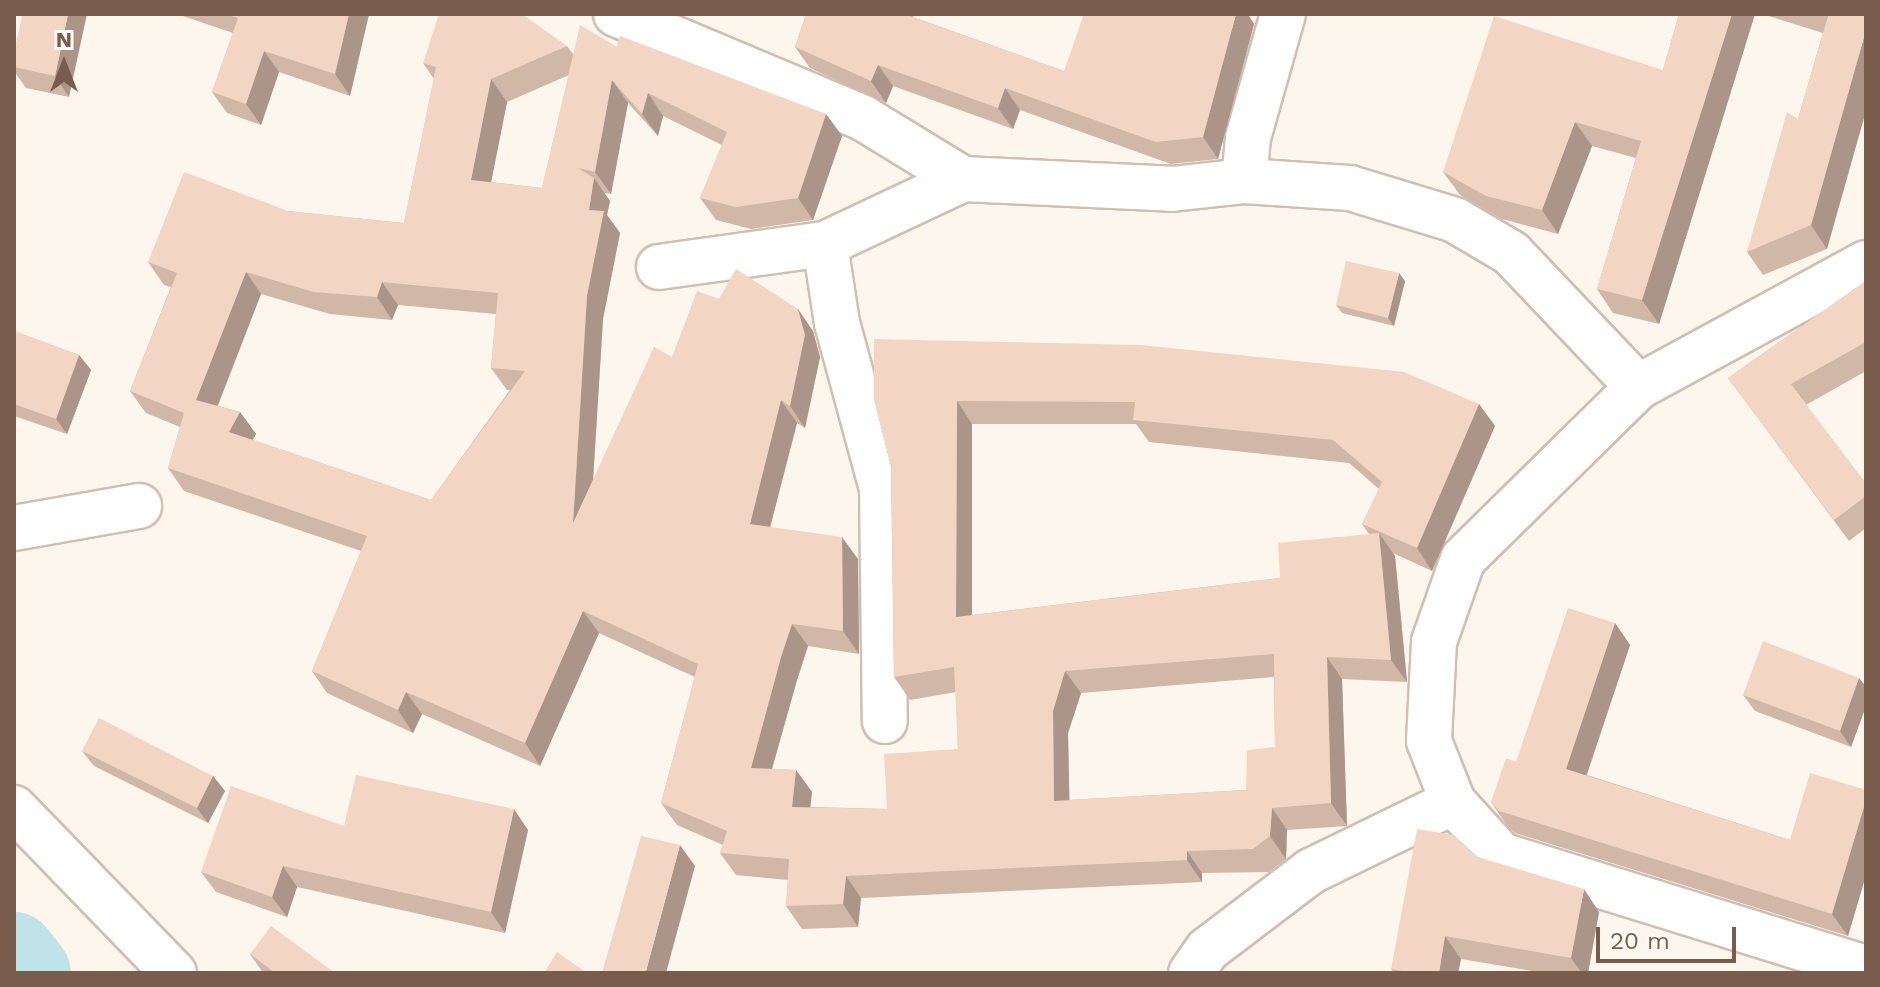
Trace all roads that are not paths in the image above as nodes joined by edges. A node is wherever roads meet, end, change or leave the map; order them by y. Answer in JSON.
{"nodes":[{"id":1,"x":616,"y":14,"type":"edge"},
{"id":2,"x":1283,"y":14,"type":"edge"},
{"id":3,"x":963,"y":179,"type":"junction"},
{"id":4,"x":1244,"y":181,"type":"junction"},
{"id":5,"x":825,"y":244,"type":"junction"},
{"id":6,"x":1866,"y":263,"type":"edge"},
{"id":7,"x":659,"y":267,"type":"dead end"},
{"id":8,"x":1638,"y":387,"type":"junction"},
{"id":9,"x":139,"y":506,"type":"dead end"},
{"id":10,"x":14,"y":528,"type":"edge"},
{"id":11,"x":885,"y":721,"type":"dead end"},
{"id":12,"x":1453,"y":802,"type":"junction"},
{"id":13,"x":14,"y":808,"type":"edge"},
{"id":14,"x":1866,"y":968,"type":"edge"},
{"id":15,"x":174,"y":973,"type":"edge"},
{"id":16,"x":1191,"y":973,"type":"edge"}],
"edges":[{"from":1,"to":3,"type":"street"},
{"from":2,"to":4,"type":"street"},
{"from":3,"to":4,"type":"street"},
{"from":3,"to":5,"type":"street"},
{"from":4,"to":8,"type":"street"},
{"from":5,"to":7,"type":"street"},
{"from":5,"to":11,"type":"street"},
{"from":6,"to":8,"type":"street"},
{"from":8,"to":12,"type":"street"},
{"from":9,"to":10,"type":"street"},
{"from":12,"to":14,"type":"street"},
{"from":12,"to":16,"type":"street"},
{"from":13,"to":15,"type":"street"}]}
